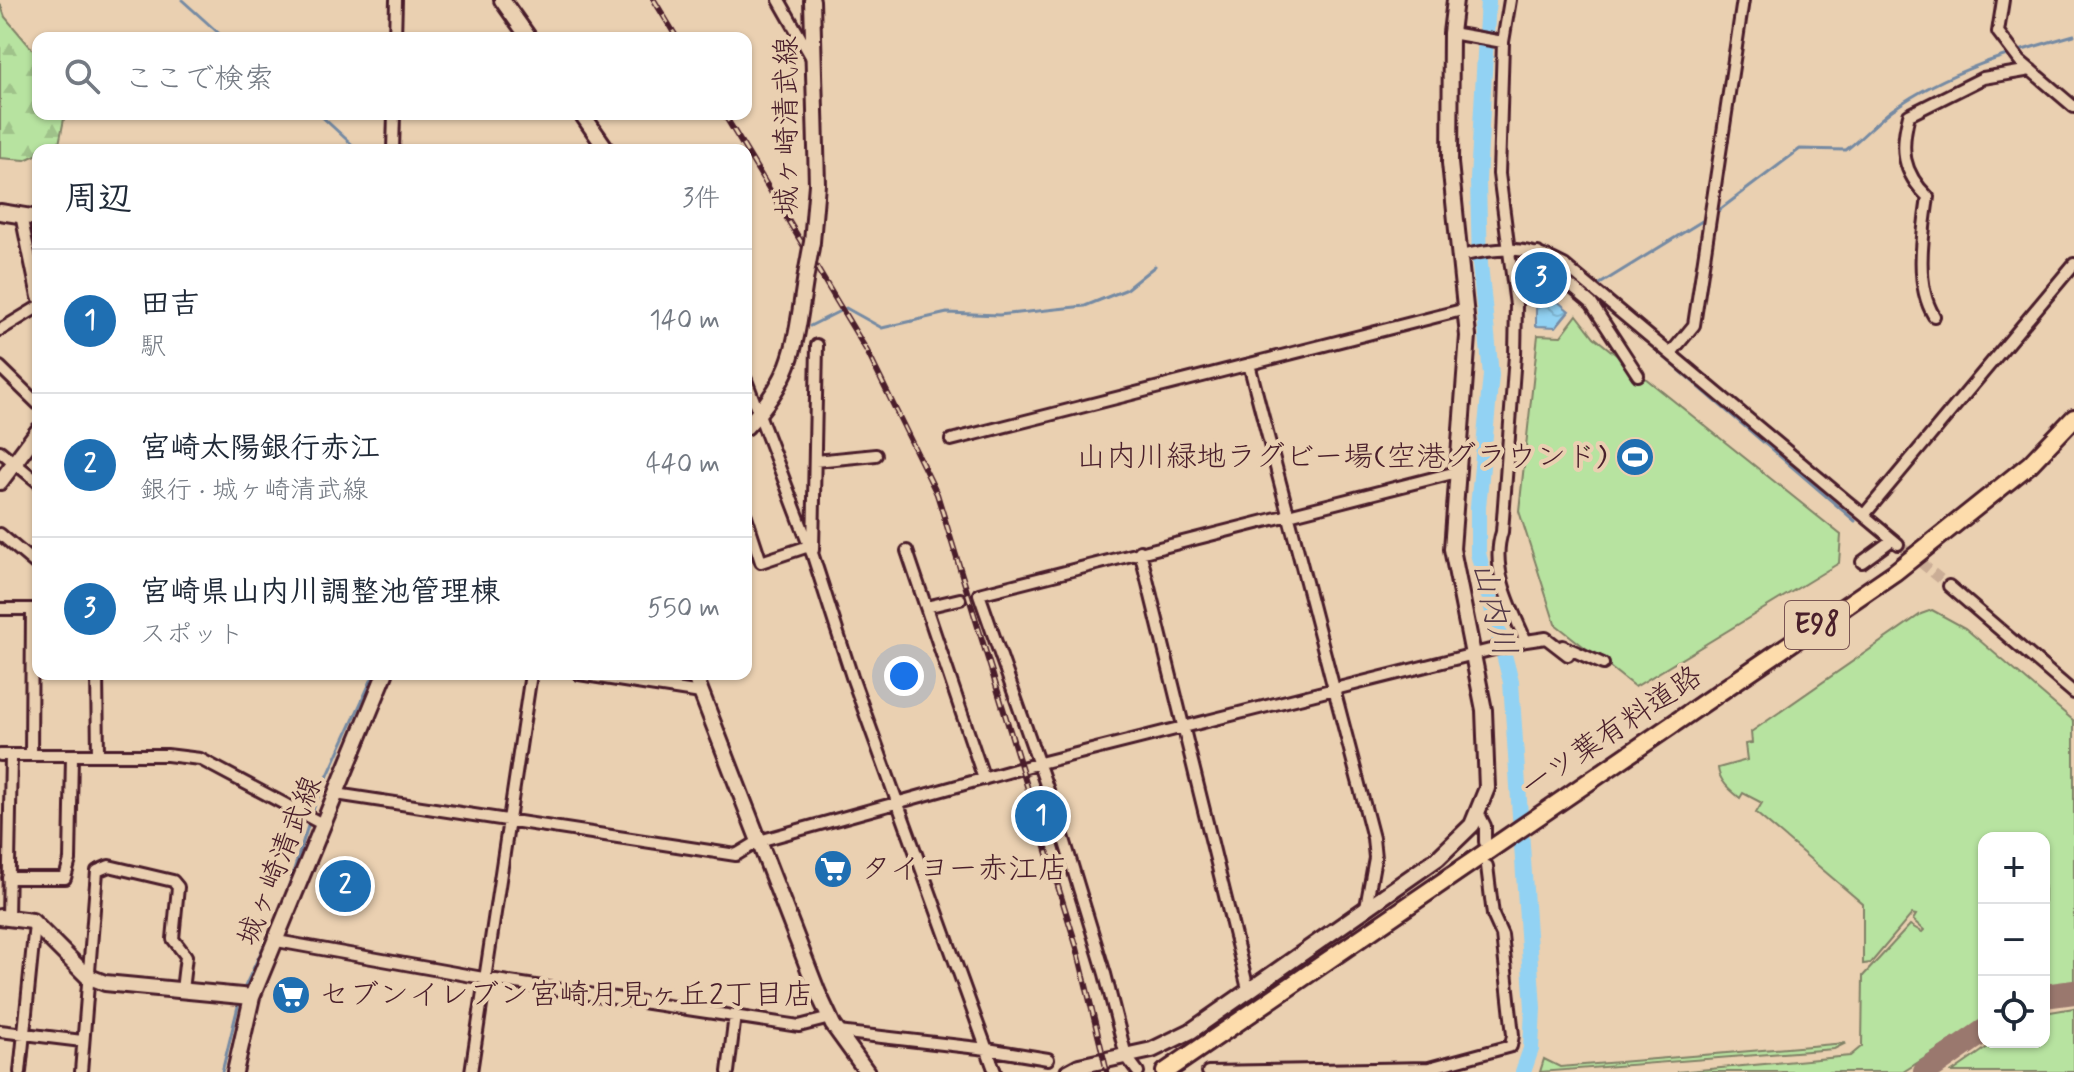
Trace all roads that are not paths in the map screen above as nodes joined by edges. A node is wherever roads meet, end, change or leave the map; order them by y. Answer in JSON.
{"nodes":[{"id":1,"x":396,"y":0,"type":"edge"},
{"id":2,"x":502,"y":0,"type":"edge"},
{"id":3,"x":779,"y":0,"type":"edge"},
{"id":4,"x":812,"y":0,"type":"edge"},
{"id":5,"x":1455,"y":0,"type":"edge"},
{"id":6,"x":1510,"y":0,"type":"edge"},
{"id":7,"x":1743,"y":0,"type":"edge"},
{"id":8,"x":2003,"y":0,"type":"edge"},
{"id":9,"x":395,"y":32,"type":"edge"},
{"id":10,"x":525,"y":32,"type":"edge"},
{"id":11,"x":1451,"y":33,"type":"junction"},
{"id":12,"x":1503,"y":42,"type":"junction"},
{"id":13,"x":813,"y":60,"type":"junction"},
{"id":14,"x":2031,"y":70,"type":"junction"},
{"id":15,"x":2074,"y":107,"type":"edge"},
{"id":16,"x":394,"y":120,"type":"edge"},
{"id":17,"x":586,"y":120,"type":"edge"},
{"id":18,"x":393,"y":144,"type":"edge"},
{"id":19,"x":603,"y":144,"type":"edge"},
{"id":20,"x":0,"y":212,"type":"edge"},
{"id":21,"x":21,"y":215,"type":"junction"},
{"id":22,"x":32,"y":217,"type":"edge"},
{"id":23,"x":1505,"y":248,"type":"junction"},
{"id":24,"x":1538,"y":253,"type":"junction"},
{"id":25,"x":1465,"y":255,"type":"junction"},
{"id":26,"x":2074,"y":264,"type":"edge"},
{"id":27,"x":32,"y":268,"type":"edge"},
{"id":28,"x":1466,"y":309,"type":"junction"},
{"id":29,"x":32,"y":311,"type":"edge"},
{"id":30,"x":1934,"y":316,"type":"dead end"},
{"id":31,"x":0,"y":330,"type":"edge"},
{"id":32,"x":817,"y":345,"type":"dead end"},
{"id":33,"x":1671,"y":353,"type":"junction"},
{"id":34,"x":1249,"y":364,"type":"junction"},
{"id":35,"x":0,"y":367,"type":"edge"},
{"id":36,"x":1638,"y":375,"type":"dead end"},
{"id":37,"x":752,"y":393,"type":"edge"},
{"id":38,"x":32,"y":398,"type":"edge"},
{"id":39,"x":761,"y":412,"type":"junction"},
{"id":40,"x":2074,"y":418,"type":"edge"},
{"id":41,"x":752,"y":421,"type":"edge"},
{"id":42,"x":32,"y":439,"type":"edge"},
{"id":43,"x":951,"y":440,"type":"dead end"},
{"id":44,"x":0,"y":451,"type":"edge"},
{"id":45,"x":876,"y":455,"type":"dead end"},
{"id":46,"x":815,"y":461,"type":"junction"},
{"id":47,"x":15,"y":463,"type":"junction"},
{"id":48,"x":1457,"y":472,"type":"junction"},
{"id":49,"x":32,"y":477,"type":"edge"},
{"id":50,"x":0,"y":482,"type":"edge"},
{"id":51,"x":1289,"y":513,"type":"junction"},
{"id":52,"x":1864,"y":515,"type":"junction"},
{"id":53,"x":0,"y":534,"type":"edge"},
{"id":54,"x":752,"y":534,"type":"edge"},
{"id":55,"x":14,"y":547,"type":"junction"},
{"id":56,"x":0,"y":551,"type":"edge"},
{"id":57,"x":811,"y":551,"type":"junction"},
{"id":58,"x":907,"y":551,"type":"dead end"},
{"id":59,"x":1140,"y":551,"type":"junction"},
{"id":60,"x":32,"y":561,"type":"edge"},
{"id":61,"x":1862,"y":562,"type":"dead end"},
{"id":62,"x":1949,"y":586,"type":"tunnel mouth"},
{"id":63,"x":960,"y":599,"type":"dead end"},
{"id":64,"x":926,"y":607,"type":"junction"},
{"id":65,"x":0,"y":609,"type":"edge"},
{"id":66,"x":32,"y":609,"type":"edge"},
{"id":67,"x":1546,"y":638,"type":"junction"},
{"id":68,"x":1522,"y":642,"type":"junction"},
{"id":69,"x":1482,"y":654,"type":"junction"},
{"id":70,"x":1568,"y":655,"type":"dead end"},
{"id":71,"x":1603,"y":664,"type":"dead end"},
{"id":72,"x":33,"y":680,"type":"edge"},
{"id":73,"x":97,"y":680,"type":"edge"},
{"id":74,"x":383,"y":680,"type":"edge"},
{"id":75,"x":530,"y":680,"type":"edge"},
{"id":76,"x":618,"y":680,"type":"edge"},
{"id":77,"x":696,"y":680,"type":"edge"},
{"id":78,"x":1334,"y":690,"type":"junction"},
{"id":79,"x":701,"y":693,"type":"junction"},
{"id":80,"x":2074,"y":693,"type":"edge"},
{"id":81,"x":1184,"y":729,"type":"junction"},
{"id":82,"x":6,"y":755,"type":"edge"},
{"id":83,"x":31,"y":755,"type":"junction"},
{"id":84,"x":98,"y":755,"type":"junction"},
{"id":85,"x":72,"y":756,"type":"junction"},
{"id":86,"x":1040,"y":763,"type":"junction"},
{"id":87,"x":984,"y":779,"type":"junction"},
{"id":88,"x":336,"y":794,"type":"junction"},
{"id":89,"x":899,"y":803,"type":"junction"},
{"id":90,"x":1479,"y":814,"type":"junction"},
{"id":91,"x":320,"y":823,"type":"junction"},
{"id":92,"x":507,"y":823,"type":"junction"},
{"id":93,"x":759,"y":841,"type":"junction"},
{"id":94,"x":1491,"y":843,"type":"junction"},
{"id":95,"x":1487,"y":866,"type":"dead end"},
{"id":96,"x":8,"y":878,"type":"junction"},
{"id":97,"x":1366,"y":907,"type":"junction"},
{"id":98,"x":4,"y":918,"type":"edge"},
{"id":99,"x":35,"y":924,"type":"junction"},
{"id":100,"x":277,"y":941,"type":"junction"},
{"id":101,"x":87,"y":976,"type":"junction"},
{"id":102,"x":483,"y":978,"type":"junction"},
{"id":103,"x":182,"y":990,"type":"junction"},
{"id":104,"x":1249,"y":993,"type":"junction"},
{"id":105,"x":244,"y":997,"type":"junction"},
{"id":106,"x":735,"y":1015,"type":"junction"},
{"id":107,"x":830,"y":1018,"type":"junction"},
{"id":108,"x":0,"y":1031,"type":"edge"},
{"id":109,"x":838,"y":1032,"type":"junction"},
{"id":110,"x":23,"y":1033,"type":"junction"},
{"id":111,"x":82,"y":1041,"type":"junction"},
{"id":112,"x":987,"y":1049,"type":"junction"},
{"id":113,"x":1126,"y":1056,"type":"junction"},
{"id":114,"x":1048,"y":1059,"type":"dead end"},
{"id":115,"x":20,"y":1072,"type":"edge"},
{"id":116,"x":81,"y":1072,"type":"edge"},
{"id":117,"x":235,"y":1072,"type":"edge"},
{"id":118,"x":471,"y":1072,"type":"edge"},
{"id":119,"x":728,"y":1072,"type":"edge"},
{"id":120,"x":867,"y":1072,"type":"edge"},
{"id":121,"x":995,"y":1072,"type":"edge"},
{"id":122,"x":1068,"y":1072,"type":"edge"},
{"id":123,"x":1138,"y":1072,"type":"edge"},
{"id":124,"x":1165,"y":1072,"type":"edge"},
{"id":125,"x":1208,"y":1072,"type":"edge"}],
"edges":[{"from":1,"to":9,"type":"street"},
{"from":2,"to":10,"type":"street"},
{"from":3,"to":13,"type":"street"},
{"from":4,"to":13,"type":"street","name":"城ヶ崎清武線"},
{"from":5,"to":11,"type":"street"},
{"from":6,"to":12,"type":"street"},
{"from":7,"to":33,"type":"street"},
{"from":8,"to":14,"type":"street"},
{"from":11,"to":12,"type":"street"},
{"from":11,"to":25,"type":"street"},
{"from":12,"to":23,"type":"street"},
{"from":13,"to":39,"type":"street","name":"城ヶ崎清武線","bridge":true},
{"from":14,"to":15,"type":"street"},
{"from":14,"to":30,"type":"street"},
{"from":16,"to":18,"type":"street"},
{"from":17,"to":19,"type":"street"},
{"from":20,"to":21,"type":"street"},
{"from":21,"to":22,"type":"street"},
{"from":21,"to":27,"type":"street"},
{"from":23,"to":24,"type":"street"},
{"from":23,"to":25,"type":"street"},
{"from":23,"to":68,"type":"street"},
{"from":24,"to":33,"type":"street"},
{"from":24,"to":36,"type":"street"},
{"from":25,"to":28,"type":"street"},
{"from":26,"to":52,"type":"street"},
{"from":28,"to":34,"type":"street"},
{"from":28,"to":48,"type":"street"},
{"from":29,"to":31,"type":"street"},
{"from":32,"to":46,"type":"street"},
{"from":33,"to":52,"type":"street"},
{"from":34,"to":43,"type":"street"},
{"from":34,"to":51,"type":"street"},
{"from":35,"to":38,"type":"street"},
{"from":37,"to":39,"type":"street"},
{"from":39,"to":41,"type":"street","name":"城ヶ崎清武線"},
{"from":39,"to":57,"type":"street"},
{"from":40,"to":94,"type":"main road","name":"一ツ葉有料道路","number":"E98"},
{"from":42,"to":47,"type":"street"},
{"from":44,"to":47,"type":"street"},
{"from":45,"to":46,"type":"street"},
{"from":46,"to":57,"type":"street"},
{"from":47,"to":49,"type":"street"},
{"from":47,"to":50,"type":"street"},
{"from":48,"to":51,"type":"street"},
{"from":48,"to":69,"type":"street"},
{"from":51,"to":59,"type":"street"},
{"from":51,"to":78,"type":"street"},
{"from":52,"to":61,"type":"street"},
{"from":53,"to":55,"type":"street"},
{"from":54,"to":57,"type":"street"},
{"from":55,"to":56,"type":"street"},
{"from":55,"to":60,"type":"street"},
{"from":57,"to":89,"type":"street"},
{"from":58,"to":64,"type":"street"},
{"from":59,"to":81,"type":"street"},
{"from":59,"to":86,"type":"street"},
{"from":62,"to":80,"type":"street"},
{"from":63,"to":64,"type":"street"},
{"from":64,"to":87,"type":"street"},
{"from":65,"to":66,"type":"street"},
{"from":67,"to":68,"type":"street"},
{"from":67,"to":70,"type":"street"},
{"from":67,"to":71,"type":"street"},
{"from":68,"to":69,"type":"street"},
{"from":69,"to":78,"type":"street"},
{"from":69,"to":90,"type":"street"},
{"from":72,"to":83,"type":"street"},
{"from":73,"to":84,"type":"street"},
{"from":74,"to":88,"type":"street","name":"城ヶ崎清武線"},
{"from":75,"to":92,"type":"street"},
{"from":76,"to":79,"type":"street"},
{"from":77,"to":79,"type":"street"},
{"from":78,"to":81,"type":"street"},
{"from":78,"to":97,"type":"street"},
{"from":79,"to":93,"type":"street"},
{"from":81,"to":86,"type":"street"},
{"from":81,"to":104,"type":"street"},
{"from":82,"to":83,"type":"street"},
{"from":82,"to":96,"type":"street"},
{"from":83,"to":85,"type":"street"},
{"from":84,"to":85,"type":"street"},
{"from":84,"to":91,"type":"street"},
{"from":85,"to":96,"type":"street"},
{"from":86,"to":87,"type":"street"},
{"from":86,"to":113,"type":"street"},
{"from":87,"to":89,"type":"street"},
{"from":88,"to":91,"type":"street","name":"城ヶ崎清武線"},
{"from":88,"to":92,"type":"street"},
{"from":89,"to":93,"type":"street"},
{"from":89,"to":112,"type":"street"},
{"from":90,"to":94,"type":"street"},
{"from":90,"to":97,"type":"street"},
{"from":91,"to":100,"type":"street","name":"城ヶ崎清武線"},
{"from":92,"to":93,"type":"street"},
{"from":92,"to":102,"type":"street"},
{"from":93,"to":107,"type":"street"},
{"from":94,"to":124,"type":"main road","name":"一ツ葉有料道路","number":"E98"},
{"from":95,"to":125,"type":"street"},
{"from":96,"to":98,"type":"street"},
{"from":97,"to":104,"type":"street"},
{"from":98,"to":99,"type":"street"},
{"from":99,"to":101,"type":"street"},
{"from":99,"to":110,"type":"street"},
{"from":100,"to":102,"type":"street"},
{"from":100,"to":105,"type":"street","name":"城ヶ崎清武線"},
{"from":101,"to":103,"type":"street"},
{"from":101,"to":103,"type":"street"},
{"from":101,"to":111,"type":"street"},
{"from":102,"to":106,"type":"street"},
{"from":102,"to":118,"type":"street"},
{"from":103,"to":105,"type":"street"},
{"from":104,"to":113,"type":"street"},
{"from":105,"to":117,"type":"street","name":"城ヶ崎清武線"},
{"from":106,"to":107,"type":"street"},
{"from":106,"to":119,"type":"street"},
{"from":107,"to":109,"type":"street"},
{"from":108,"to":110,"type":"street"},
{"from":109,"to":112,"type":"street"},
{"from":109,"to":120,"type":"street"},
{"from":110,"to":111,"type":"street"},
{"from":110,"to":115,"type":"street"},
{"from":111,"to":116,"type":"street"},
{"from":112,"to":114,"type":"street"},
{"from":112,"to":121,"type":"street"},
{"from":113,"to":122,"type":"street"},
{"from":113,"to":123,"type":"street"}]}
